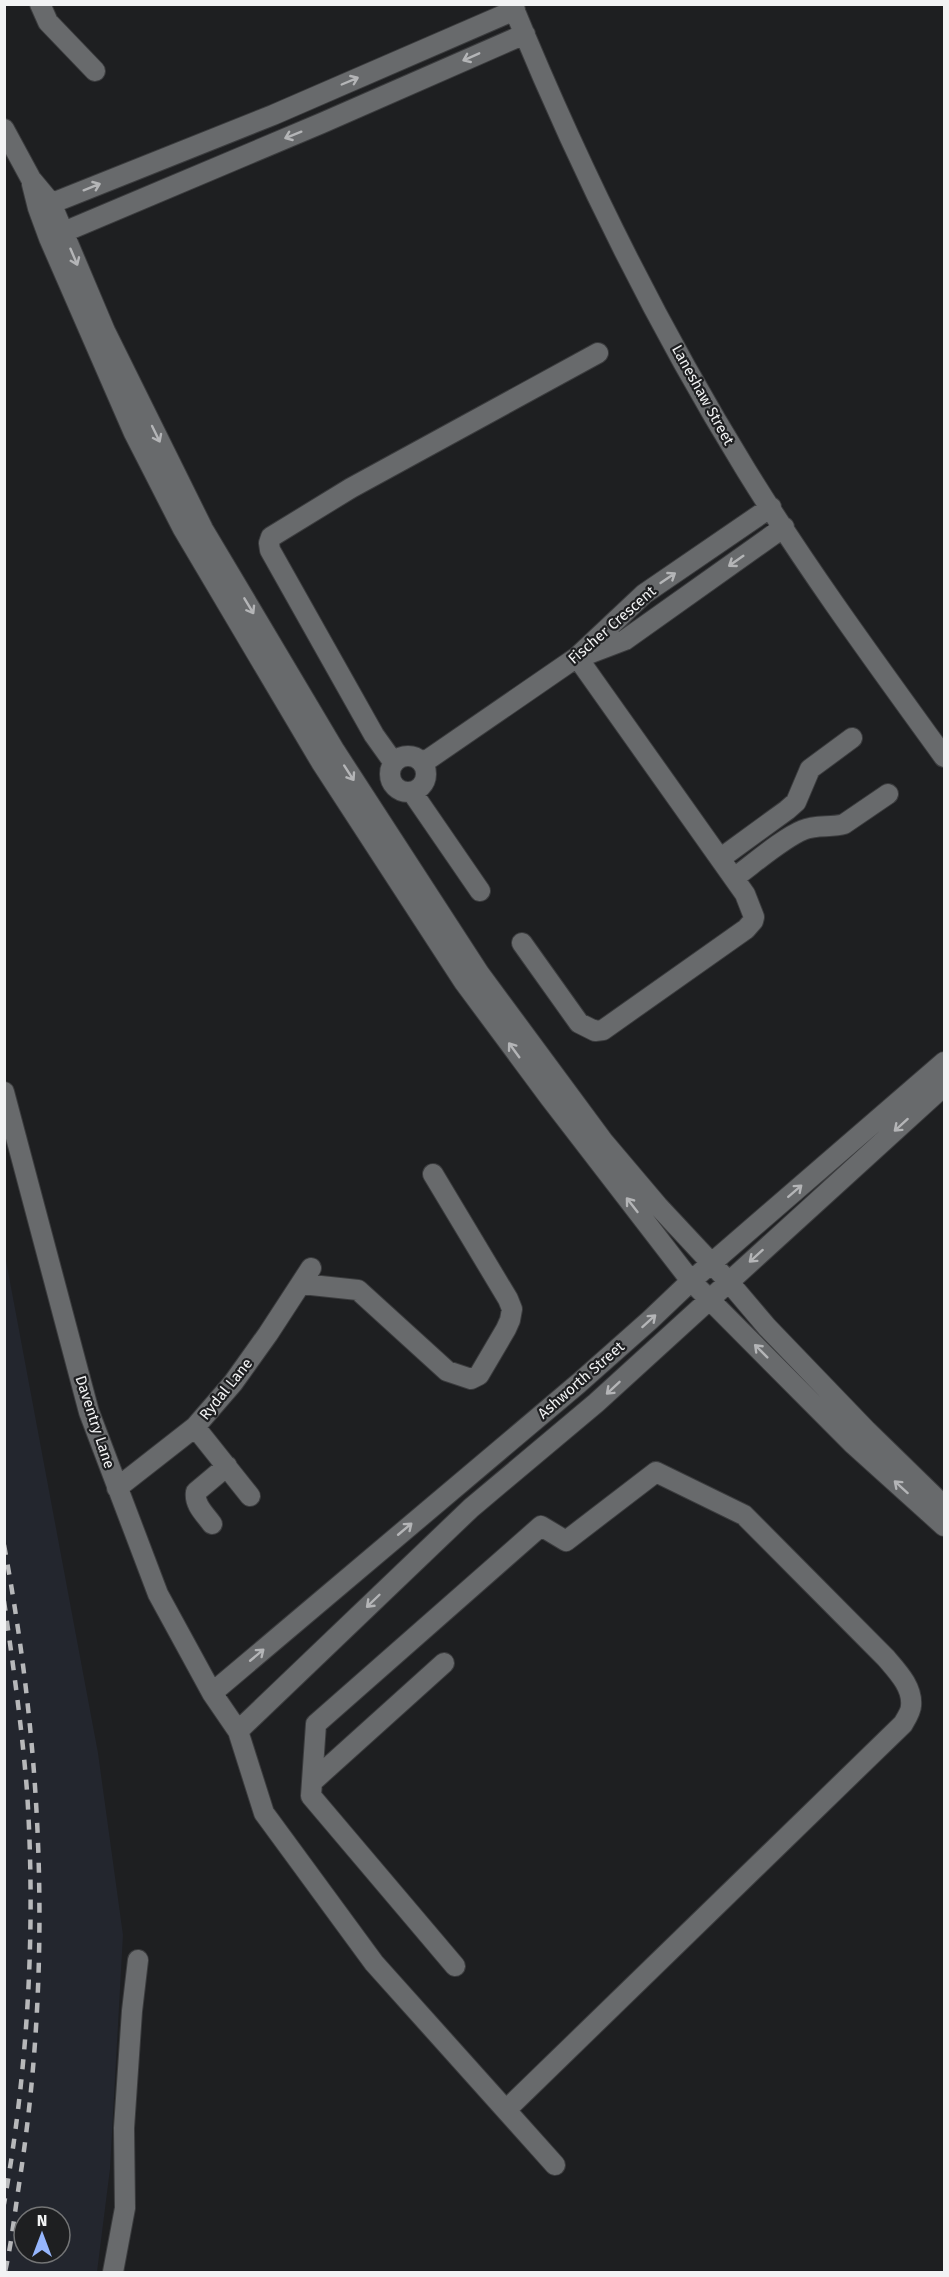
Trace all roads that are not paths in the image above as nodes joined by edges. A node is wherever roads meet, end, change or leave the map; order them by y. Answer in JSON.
{"nodes":[{"id":1,"x":40,"y":4,"type":"edge"},
{"id":2,"x":514,"y":7,"type":"edge"},
{"id":3,"x":525,"y":34,"type":"junction"},
{"id":4,"x":95,"y":71,"type":"dead end"},
{"id":5,"x":4,"y":129,"type":"edge"},
{"id":6,"x":44,"y":206,"type":"junction"},
{"id":7,"x":56,"y":235,"type":"junction"},
{"id":8,"x":598,"y":353,"type":"dead end"},
{"id":9,"x":771,"y":507,"type":"junction"},
{"id":10,"x":784,"y":527,"type":"junction"},
{"id":11,"x":577,"y":657,"type":"junction"},
{"id":12,"x":852,"y":738,"type":"dead end"},
{"id":13,"x":945,"y":757,"type":"edge"},
{"id":14,"x":394,"y":763,"type":"junction"},
{"id":15,"x":423,"y":763,"type":"junction"},
{"id":16,"x":412,"y":792,"type":"junction"},
{"id":17,"x":888,"y":794,"type":"dead end"},
{"id":18,"x":721,"y":858,"type":"junction"},
{"id":19,"x":734,"y":878,"type":"junction"},
{"id":20,"x":480,"y":891,"type":"dead end"},
{"id":21,"x":522,"y":943,"type":"dead end"},
{"id":22,"x":945,"y":1062,"type":"edge"},
{"id":23,"x":945,"y":1086,"type":"edge"},
{"id":24,"x":4,"y":1092,"type":"edge"},
{"id":25,"x":434,"y":1174,"type":"dead end"},
{"id":26,"x":711,"y":1264,"type":"junction"},
{"id":27,"x":691,"y":1281,"type":"junction"},
{"id":28,"x":728,"y":1281,"type":"junction"},
{"id":29,"x":708,"y":1300,"type":"junction"},
{"id":30,"x":195,"y":1427,"type":"junction"},
{"id":31,"x":227,"y":1466,"type":"junction"},
{"id":32,"x":117,"y":1488,"type":"junction"},
{"id":33,"x":250,"y":1496,"type":"dead end"},
{"id":34,"x":945,"y":1506,"type":"edge"},
{"id":35,"x":212,"y":1524,"type":"dead end"},
{"id":36,"x":945,"y":1526,"type":"edge"},
{"id":37,"x":444,"y":1663,"type":"dead end"},
{"id":38,"x":212,"y":1693,"type":"junction"},
{"id":39,"x":238,"y":1731,"type":"junction"},
{"id":40,"x":312,"y":1782,"type":"junction"},
{"id":41,"x":138,"y":1960,"type":"dead end"},
{"id":42,"x":455,"y":1966,"type":"dead end"},
{"id":43,"x":506,"y":2110,"type":"junction"},
{"id":44,"x":555,"y":2164,"type":"dead end"},
{"id":45,"x":113,"y":2272,"type":"edge"}],
"edges":[{"from":1,"to":4,"type":"street"},
{"from":2,"to":3,"type":"street","name":"Laneshaw Street"},
{"from":6,"to":2,"type":"street","one_way":true},
{"from":3,"to":7,"type":"street","one_way":true},
{"from":3,"to":9,"type":"street","name":"Laneshaw Street"},
{"from":5,"to":6,"type":"street"},
{"from":6,"to":7,"type":"street"},
{"from":7,"to":26,"type":"street","one_way":true},
{"from":27,"to":7,"type":"street","one_way":true},
{"from":8,"to":14,"type":"street"},
{"from":9,"to":10,"type":"street","name":"Laneshaw Street"},
{"from":11,"to":9,"type":"street","name":"Fischer Crescent","one_way":true},
{"from":10,"to":11,"type":"street","one_way":true},
{"from":10,"to":13,"type":"street","name":"Laneshaw Street"},
{"from":11,"to":15,"type":"street","name":"Fischer Crescent"},
{"from":11,"to":18,"type":"street"},
{"from":12,"to":18,"type":"street"},
{"from":14,"to":15,"type":"street"},
{"from":14,"to":16,"type":"street"},
{"from":15,"to":16,"type":"street"},
{"from":16,"to":20,"type":"street"},
{"from":17,"to":19,"type":"street"},
{"from":18,"to":19,"type":"street"},
{"from":19,"to":21,"type":"street"},
{"from":26,"to":22,"type":"street","name":"Ashworth Street","one_way":true},
{"from":23,"to":28,"type":"street","name":"Ashworth Street","one_way":true},
{"from":24,"to":32,"type":"street","name":"Daventry Lane"},
{"from":25,"to":30,"type":"street","name":"Rydal Lane"},
{"from":26,"to":27,"type":"street","name":"Ashworth Street"},
{"from":26,"to":28,"type":"street"},
{"from":27,"to":29,"type":"street"},
{"from":38,"to":27,"type":"street","name":"Ashworth Street","one_way":true},
{"from":28,"to":29,"type":"street","name":"Ashworth Street"},
{"from":28,"to":34,"type":"street"},
{"from":36,"to":29,"type":"street","one_way":true},
{"from":29,"to":39,"type":"street","name":"Ashworth Street","one_way":true},
{"from":30,"to":31,"type":"street"},
{"from":30,"to":32,"type":"street","name":"Rydal Lane"},
{"from":31,"to":33,"type":"street"},
{"from":31,"to":35,"type":"street"},
{"from":32,"to":38,"type":"street","name":"Daventry Lane"},
{"from":37,"to":40,"type":"street"},
{"from":38,"to":39,"type":"street","name":"Daventry Lane"},
{"from":39,"to":43,"type":"street","name":"Daventry Lane"},
{"from":40,"to":42,"type":"street"},
{"from":40,"to":43,"type":"street"},
{"from":41,"to":45,"type":"street"},
{"from":43,"to":44,"type":"street","name":"Daventry Lane"}]}
